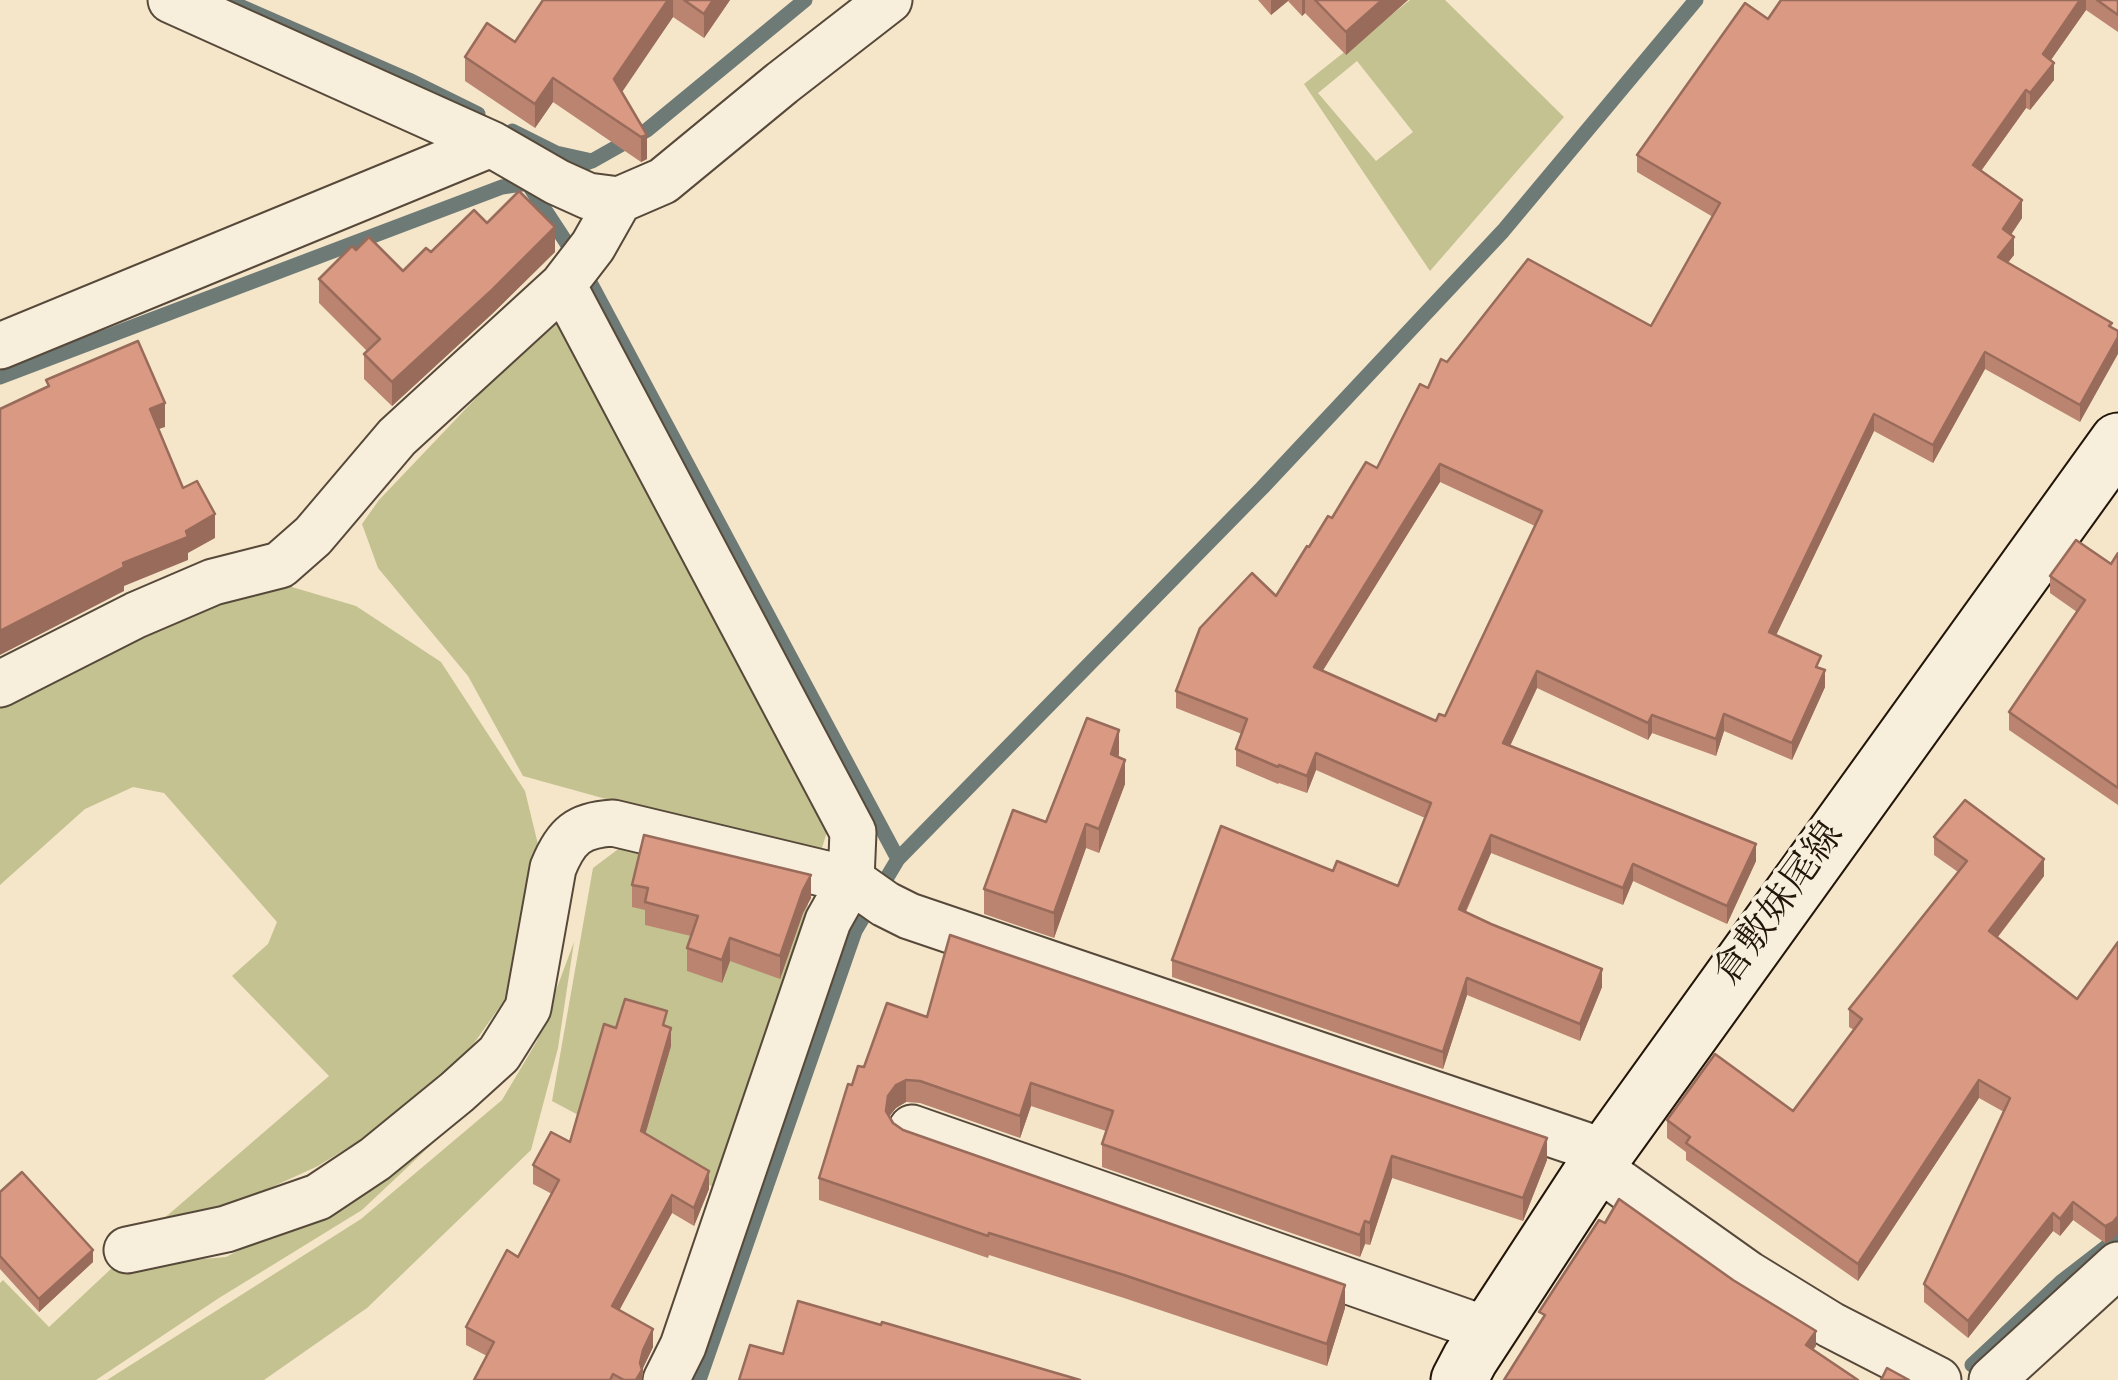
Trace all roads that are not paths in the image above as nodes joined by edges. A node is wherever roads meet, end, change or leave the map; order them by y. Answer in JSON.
{"nodes":[{"id":1,"x":171,"y":0,"type":"edge"},
{"id":2,"x":889,"y":0,"type":"edge"},
{"id":3,"x":491,"y":144,"type":"junction"},
{"id":4,"x":619,"y":200,"type":"junction"},
{"id":5,"x":576,"y":269,"type":"junction"},
{"id":6,"x":0,"y":346,"type":"edge"},
{"id":7,"x":2118,"y":441,"type":"edge"},
{"id":8,"x":0,"y":684,"type":"edge"},
{"id":9,"x":867,"y":891,"type":"junction"},
{"id":10,"x":912,"y":1128,"type":"edge"},
{"id":11,"x":1600,"y":1159,"type":"junction"},
{"id":12,"x":127,"y":1250,"type":"dead end"},
{"id":13,"x":2116,"y":1271,"type":"edge"},
{"id":14,"x":1488,"y":1330,"type":"junction"},
{"id":15,"x":666,"y":1380,"type":"edge"},
{"id":16,"x":1459,"y":1380,"type":"edge"},
{"id":17,"x":1938,"y":1380,"type":"edge"},
{"id":18,"x":1992,"y":1380,"type":"edge"}],
"edges":[{"from":1,"to":3,"type":"street"},
{"from":2,"to":4,"type":"street"},
{"from":3,"to":4,"type":"street"},
{"from":3,"to":6,"type":"street"},
{"from":4,"to":5,"type":"street"},
{"from":5,"to":8,"type":"street"},
{"from":5,"to":9,"type":"street"},
{"from":7,"to":11,"type":"main road","name":"倉敷妹尾線"},
{"from":9,"to":11,"type":"street"},
{"from":9,"to":12,"type":"street"},
{"from":9,"to":15,"type":"street"},
{"from":10,"to":14,"type":"street"},
{"from":11,"to":14,"type":"main road","name":"倉敷妹尾線"},
{"from":11,"to":17,"type":"street"},
{"from":13,"to":18,"type":"street"},
{"from":14,"to":16,"type":"main road","name":"倉敷妹尾線"}]}
